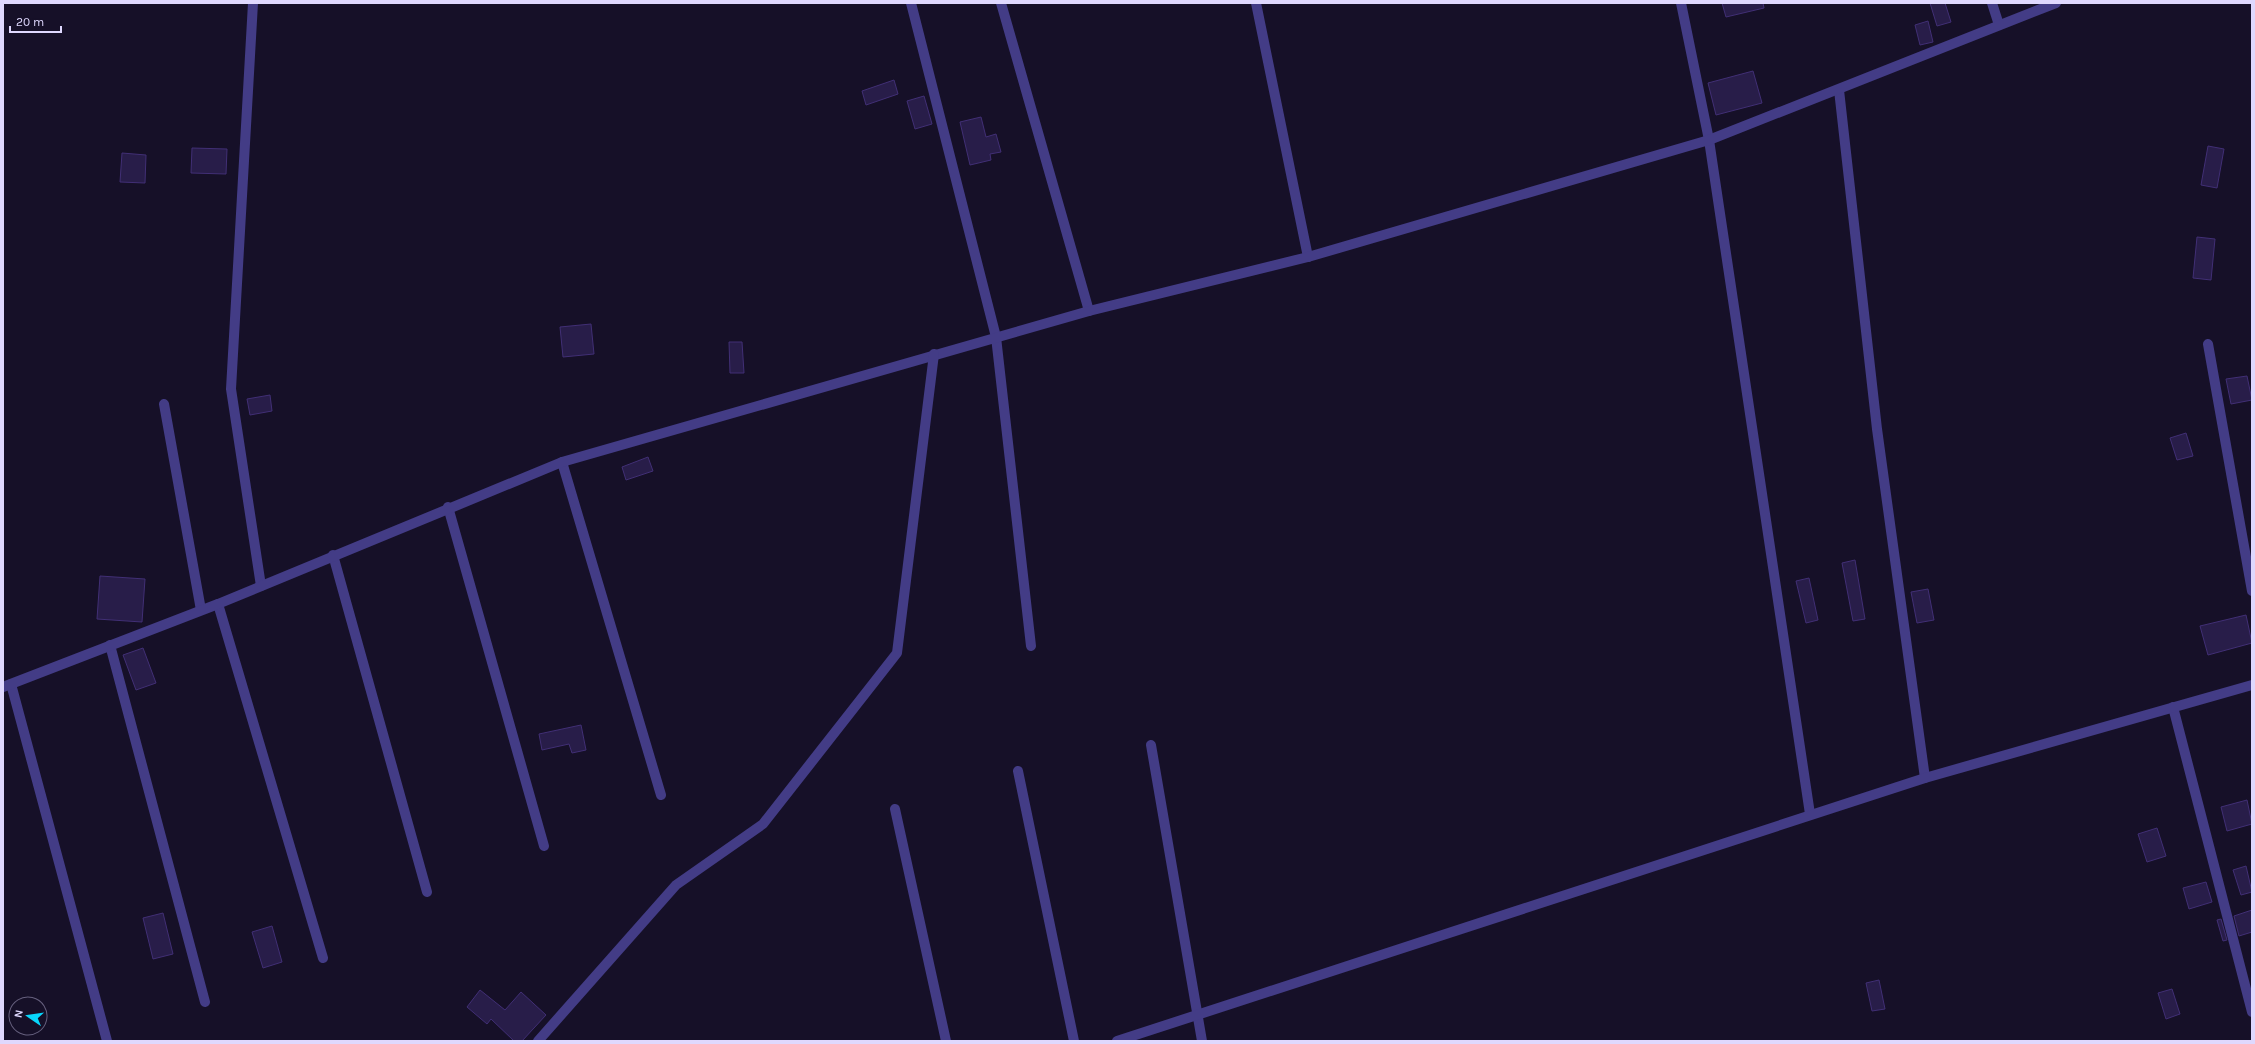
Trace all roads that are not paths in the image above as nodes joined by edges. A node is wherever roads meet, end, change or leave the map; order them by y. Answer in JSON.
{"nodes":[{"id":1,"x":253,"y":3,"type":"edge"},
{"id":2,"x":911,"y":3,"type":"edge"},
{"id":3,"x":1001,"y":3,"type":"edge"},
{"id":4,"x":1256,"y":3,"type":"edge"},
{"id":5,"x":1681,"y":3,"type":"edge"},
{"id":6,"x":1992,"y":3,"type":"edge"},
{"id":7,"x":2056,"y":3,"type":"edge"},
{"id":8,"x":1999,"y":25,"type":"junction"},
{"id":9,"x":1839,"y":90,"type":"junction"},
{"id":10,"x":1709,"y":140,"type":"junction"},
{"id":11,"x":1308,"y":257,"type":"junction"},
{"id":12,"x":1089,"y":311,"type":"junction"},
{"id":13,"x":996,"y":337,"type":"junction"},
{"id":14,"x":2208,"y":344,"type":"dead end"},
{"id":15,"x":934,"y":354,"type":"junction"},
{"id":16,"x":164,"y":404,"type":"dead end"},
{"id":17,"x":562,"y":462,"type":"junction"},
{"id":18,"x":448,"y":507,"type":"junction"},
{"id":19,"x":333,"y":555,"type":"junction"},
{"id":20,"x":261,"y":586,"type":"junction"},
{"id":21,"x":2252,"y":591,"type":"edge"},
{"id":22,"x":218,"y":604,"type":"junction"},
{"id":23,"x":201,"y":610,"type":"junction"},
{"id":24,"x":110,"y":645,"type":"junction"},
{"id":25,"x":1031,"y":646,"type":"dead end"},
{"id":26,"x":2252,"y":685,"type":"edge"},
{"id":27,"x":7,"y":686,"type":"edge"},
{"id":28,"x":2173,"y":708,"type":"junction"},
{"id":29,"x":1151,"y":745,"type":"dead end"},
{"id":30,"x":1018,"y":771,"type":"dead end"},
{"id":31,"x":1925,"y":778,"type":"junction"},
{"id":32,"x":662,"y":795,"type":"dead end"},
{"id":33,"x":895,"y":809,"type":"dead end"},
{"id":34,"x":1810,"y":814,"type":"junction"},
{"id":35,"x":544,"y":846,"type":"dead end"},
{"id":36,"x":427,"y":892,"type":"dead end"},
{"id":37,"x":323,"y":958,"type":"dead end"},
{"id":38,"x":204,"y":1002,"type":"dead end"},
{"id":39,"x":2252,"y":1012,"type":"edge"},
{"id":40,"x":1197,"y":1015,"type":"junction"},
{"id":41,"x":107,"y":1041,"type":"edge"},
{"id":42,"x":538,"y":1041,"type":"edge"},
{"id":43,"x":946,"y":1041,"type":"edge"},
{"id":44,"x":1074,"y":1041,"type":"edge"},
{"id":45,"x":1117,"y":1041,"type":"edge"},
{"id":46,"x":1202,"y":1041,"type":"edge"}],
"edges":[{"from":1,"to":20,"type":"street"},
{"from":2,"to":13,"type":"street"},
{"from":3,"to":12,"type":"street"},
{"from":4,"to":11,"type":"street"},
{"from":5,"to":10,"type":"street"},
{"from":6,"to":8,"type":"street"},
{"from":7,"to":8,"type":"street"},
{"from":8,"to":9,"type":"street"},
{"from":9,"to":10,"type":"street"},
{"from":9,"to":31,"type":"street"},
{"from":10,"to":11,"type":"street"},
{"from":10,"to":34,"type":"street"},
{"from":11,"to":12,"type":"street"},
{"from":12,"to":13,"type":"street"},
{"from":13,"to":15,"type":"street"},
{"from":13,"to":25,"type":"street"},
{"from":14,"to":21,"type":"street"},
{"from":15,"to":17,"type":"street"},
{"from":15,"to":42,"type":"street"},
{"from":16,"to":23,"type":"street"},
{"from":17,"to":18,"type":"street"},
{"from":17,"to":32,"type":"street"},
{"from":18,"to":19,"type":"street"},
{"from":18,"to":35,"type":"street"},
{"from":19,"to":20,"type":"street"},
{"from":19,"to":36,"type":"street"},
{"from":20,"to":22,"type":"street"},
{"from":22,"to":23,"type":"street"},
{"from":22,"to":37,"type":"street"},
{"from":23,"to":24,"type":"street"},
{"from":24,"to":27,"type":"street"},
{"from":24,"to":38,"type":"street"},
{"from":26,"to":28,"type":"street"},
{"from":27,"to":41,"type":"street"},
{"from":28,"to":31,"type":"street"},
{"from":28,"to":39,"type":"street"},
{"from":29,"to":40,"type":"street"},
{"from":30,"to":44,"type":"street"},
{"from":31,"to":34,"type":"street"},
{"from":33,"to":43,"type":"street"},
{"from":34,"to":40,"type":"street"},
{"from":40,"to":45,"type":"street"},
{"from":40,"to":46,"type":"street"}]}
